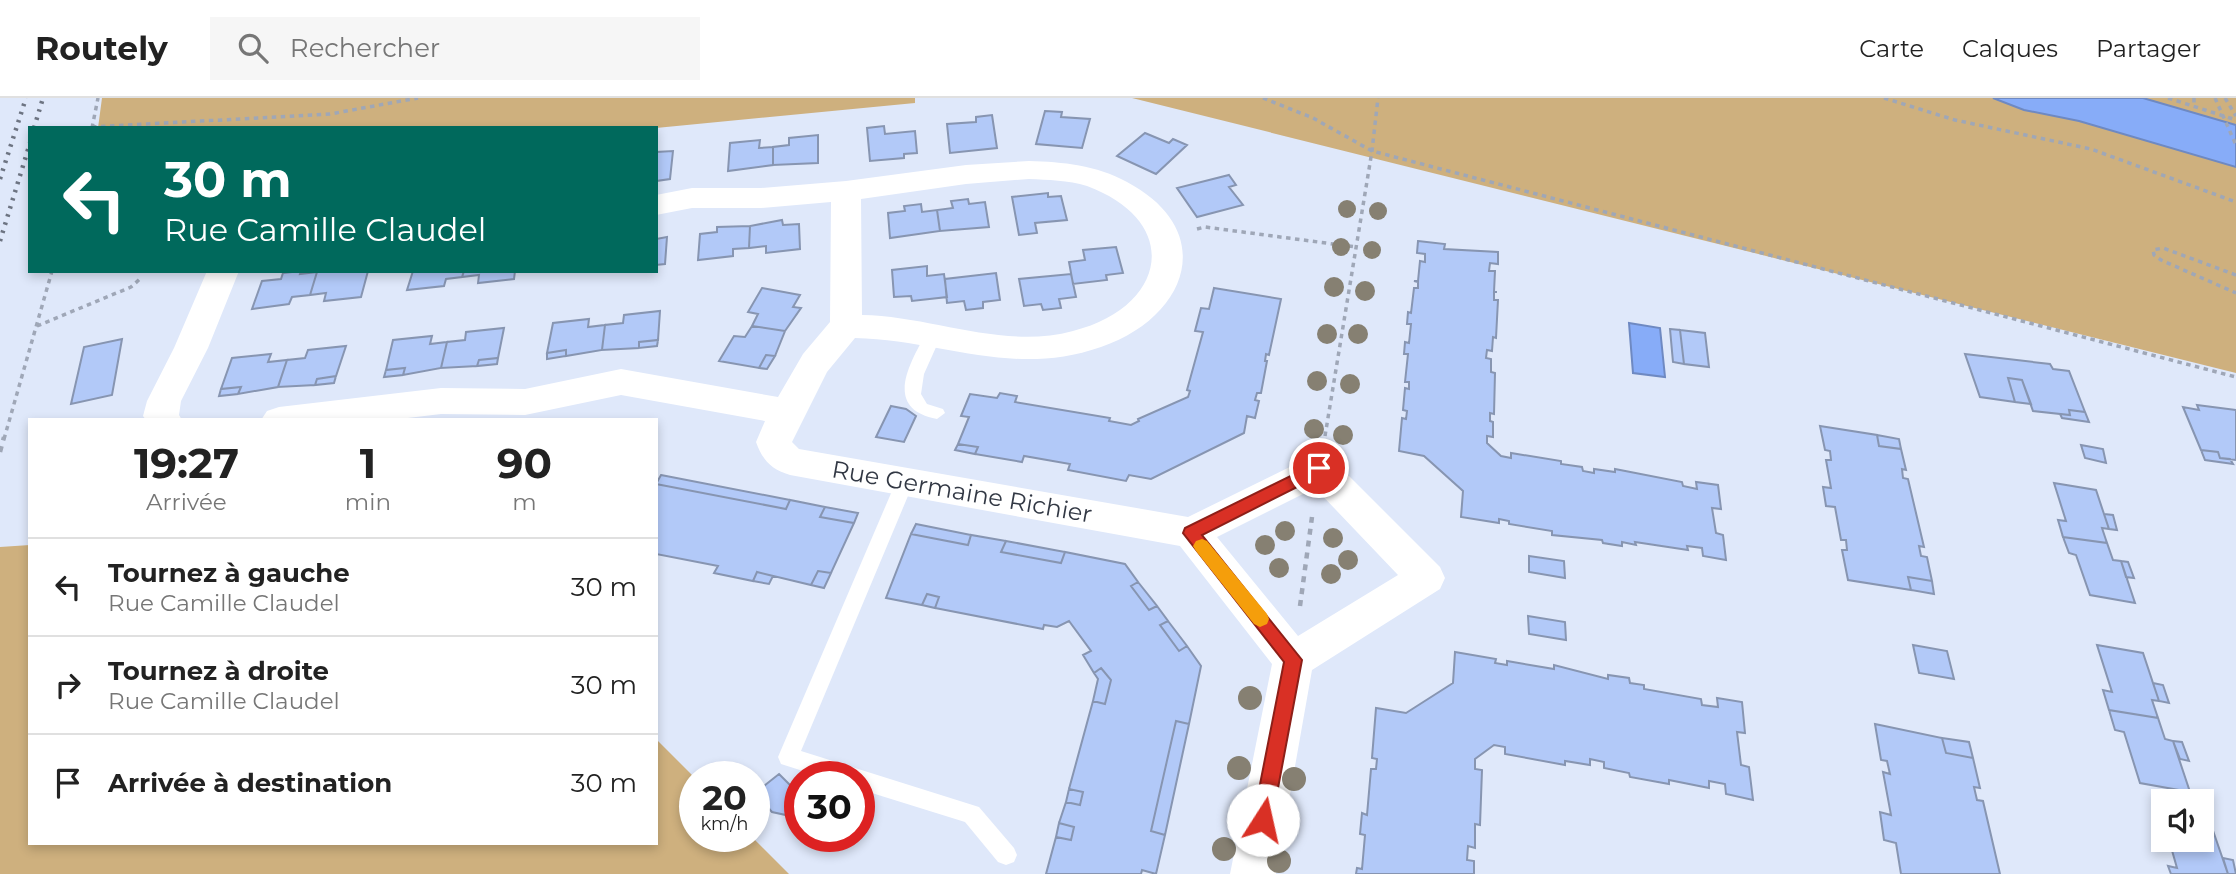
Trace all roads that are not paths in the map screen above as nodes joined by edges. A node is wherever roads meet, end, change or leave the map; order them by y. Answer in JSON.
{"nodes":[{"id":1,"x":846,"y":191,"type":"junction"},
{"id":2,"x":658,"y":205,"type":"edge"},
{"id":3,"x":222,"y":273,"type":"edge"},
{"id":4,"x":847,"y":326,"type":"junction"},
{"id":5,"x":933,"y":336,"type":"junction"},
{"id":6,"x":786,"y":412,"type":"junction"},
{"id":7,"x":937,"y":413,"type":"dead end"},
{"id":8,"x":162,"y":418,"type":"edge"},
{"id":9,"x":296,"y":418,"type":"edge"},
{"id":10,"x":904,"y":484,"type":"junction"},
{"id":11,"x":1191,"y":533,"type":"junction"},
{"id":12,"x":1293,"y":660,"type":"junction"},
{"id":13,"x":801,"y":761,"type":"edge"},
{"id":14,"x":875,"y":784,"type":"edge"},
{"id":15,"x":1006,"y":855,"type":"dead end"},
{"id":16,"x":1253,"y":874,"type":"edge"}],
"edges":[{"from":1,"to":2,"type":"street"},
{"from":1,"to":4,"type":"street"},
{"from":1,"to":5,"type":"street"},
{"from":3,"to":8,"type":"street"},
{"from":4,"to":5,"type":"street"},
{"from":4,"to":6,"type":"street","name":"Rue Germaine Richier"},
{"from":5,"to":7,"type":"lane"},
{"from":6,"to":9,"type":"street"},
{"from":6,"to":10,"type":"street","name":"Rue Germaine Richier"},
{"from":10,"to":11,"type":"street","name":"Rue Germaine Richier"},
{"from":10,"to":13,"type":"lane"},
{"from":11,"to":12,"type":"street"},
{"from":11,"to":12,"type":"street"},
{"from":12,"to":16,"type":"street"},
{"from":14,"to":15,"type":"lane"}]}
